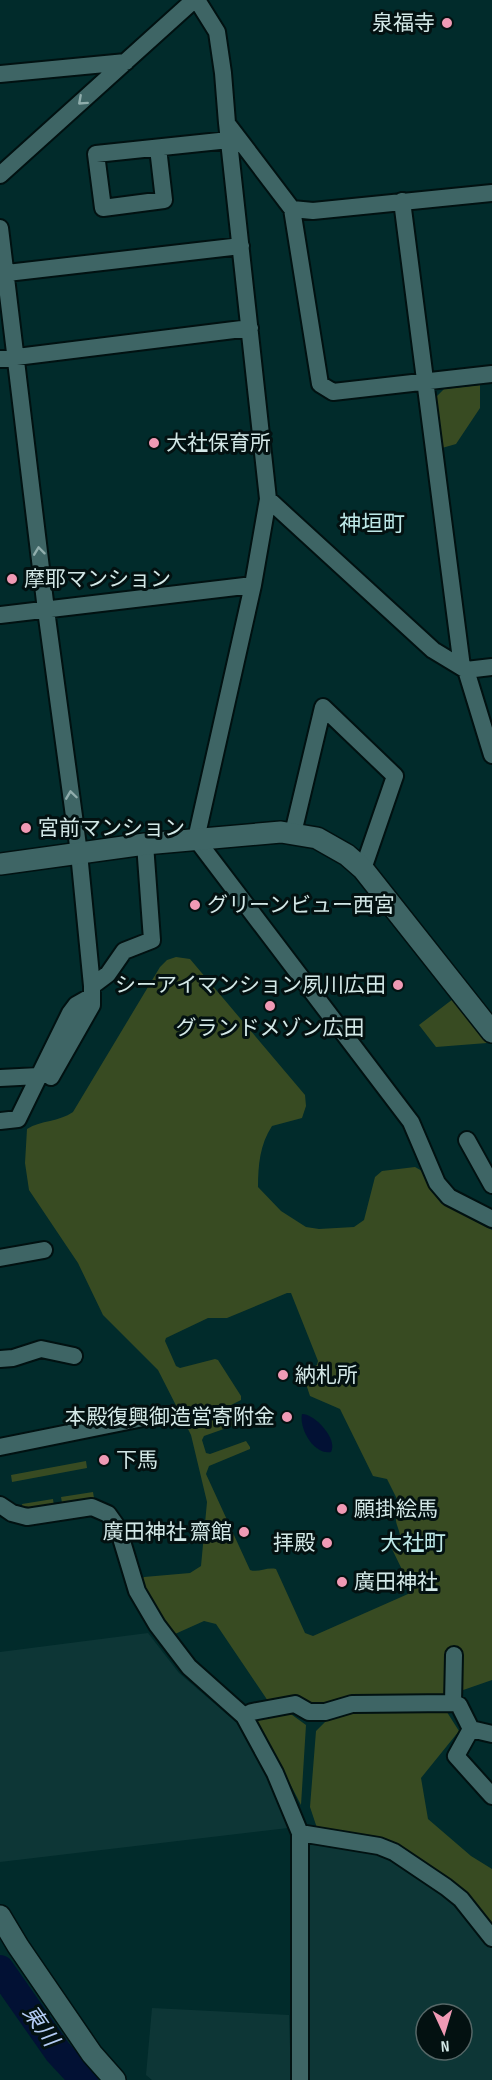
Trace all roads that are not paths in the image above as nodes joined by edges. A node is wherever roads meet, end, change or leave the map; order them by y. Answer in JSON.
{"nodes":[{"id":1,"x":195,"y":0,"type":"edge"},
{"id":2,"x":126,"y":62,"type":"junction"},
{"id":3,"x":0,"y":74,"type":"edge"},
{"id":4,"x":228,"y":132,"type":"junction"},
{"id":5,"x":158,"y":148,"type":"junction"},
{"id":6,"x":0,"y":175,"type":"edge"},
{"id":7,"x":492,"y":193,"type":"edge"},
{"id":8,"x":402,"y":201,"type":"junction"},
{"id":9,"x":292,"y":209,"type":"junction"},
{"id":10,"x":0,"y":228,"type":"edge"},
{"id":11,"x":241,"y":246,"type":"junction"},
{"id":12,"x":7,"y":273,"type":"junction"},
{"id":13,"x":250,"y":328,"type":"junction"},
{"id":14,"x":8,"y":358,"type":"edge"},
{"id":15,"x":492,"y":374,"type":"edge"},
{"id":16,"x":427,"y":382,"type":"junction"},
{"id":17,"x":268,"y":499,"type":"junction"},
{"id":18,"x":253,"y":585,"type":"junction"},
{"id":19,"x":46,"y":610,"type":"junction"},
{"id":20,"x":0,"y":615,"type":"edge"},
{"id":21,"x":492,"y":667,"type":"edge"},
{"id":22,"x":464,"y":668,"type":"junction"},
{"id":23,"x":492,"y":755,"type":"edge"},
{"id":24,"x":293,"y":832,"type":"junction"},
{"id":25,"x":196,"y":839,"type":"junction"},
{"id":26,"x":145,"y":844,"type":"junction"},
{"id":27,"x":79,"y":853,"type":"junction"},
{"id":28,"x":0,"y":864,"type":"edge"},
{"id":29,"x":363,"y":869,"type":"junction"},
{"id":30,"x":92,"y":991,"type":"junction"},
{"id":31,"x":492,"y":1032,"type":"edge"},
{"id":32,"x":45,"y":1076,"type":"junction"},
{"id":33,"x":0,"y":1078,"type":"edge"},
{"id":34,"x":0,"y":1121,"type":"edge"},
{"id":35,"x":467,"y":1140,"type":"dead end"},
{"id":36,"x":492,"y":1185,"type":"edge"},
{"id":37,"x":492,"y":1219,"type":"edge"},
{"id":38,"x":44,"y":1250,"type":"dead end"},
{"id":39,"x":0,"y":1258,"type":"edge"},
{"id":40,"x":74,"y":1356,"type":"dead end"},
{"id":41,"x":0,"y":1359,"type":"edge"},
{"id":42,"x":153,"y":1416,"type":"dead end"},
{"id":43,"x":0,"y":1447,"type":"edge"},
{"id":44,"x":0,"y":1506,"type":"edge"},
{"id":45,"x":454,"y":1655,"type":"dead end"},
{"id":46,"x":453,"y":1703,"type":"junction"},
{"id":47,"x":244,"y":1716,"type":"junction"},
{"id":48,"x":471,"y":1729,"type":"junction"},
{"id":49,"x":492,"y":1734,"type":"edge"},
{"id":50,"x":492,"y":1796,"type":"edge"},
{"id":51,"x":300,"y":1833,"type":"junction"},
{"id":52,"x":0,"y":1916,"type":"edge"},
{"id":53,"x":492,"y":1938,"type":"edge"},
{"id":54,"x":115,"y":2080,"type":"edge"},
{"id":55,"x":300,"y":2080,"type":"edge"}],
"edges":[{"from":1,"to":2,"type":"street"},
{"from":1,"to":4,"type":"street"},
{"from":2,"to":3,"type":"street"},
{"from":2,"to":6,"type":"street","one_way":true},
{"from":4,"to":5,"type":"street"},
{"from":4,"to":9,"type":"street"},
{"from":4,"to":11,"type":"street"},
{"from":5,"to":5,"type":"street"},
{"from":7,"to":8,"type":"street"},
{"from":8,"to":9,"type":"street"},
{"from":8,"to":16,"type":"street"},
{"from":9,"to":16,"type":"street"},
{"from":10,"to":12,"type":"street"},
{"from":11,"to":12,"type":"street"},
{"from":11,"to":13,"type":"street"},
{"from":12,"to":14,"type":"street"},
{"from":13,"to":14,"type":"street"},
{"from":13,"to":17,"type":"street"},
{"from":19,"to":14,"type":"street","one_way":true},
{"from":15,"to":16,"type":"street"},
{"from":16,"to":22,"type":"street"},
{"from":17,"to":18,"type":"street"},
{"from":17,"to":22,"type":"street"},
{"from":18,"to":19,"type":"street"},
{"from":18,"to":25,"type":"street"},
{"from":19,"to":20,"type":"street"},
{"from":27,"to":19,"type":"street","one_way":true},
{"from":21,"to":22,"type":"street"},
{"from":22,"to":23,"type":"street"},
{"from":24,"to":25,"type":"street"},
{"from":24,"to":29,"type":"street"},
{"from":24,"to":29,"type":"street"},
{"from":25,"to":26,"type":"street"},
{"from":25,"to":37,"type":"street"},
{"from":26,"to":27,"type":"street"},
{"from":26,"to":30,"type":"street"},
{"from":27,"to":28,"type":"street"},
{"from":27,"to":30,"type":"street"},
{"from":29,"to":31,"type":"street"},
{"from":30,"to":32,"type":"street"},
{"from":32,"to":33,"type":"street"},
{"from":32,"to":34,"type":"street"},
{"from":35,"to":36,"type":"street"},
{"from":38,"to":39,"type":"street"},
{"from":40,"to":41,"type":"street"},
{"from":42,"to":43,"type":"street"},
{"from":44,"to":47,"type":"street"},
{"from":45,"to":46,"type":"street"},
{"from":46,"to":47,"type":"street"},
{"from":46,"to":48,"type":"street"},
{"from":47,"to":51,"type":"street"},
{"from":48,"to":49,"type":"street"},
{"from":48,"to":50,"type":"street"},
{"from":51,"to":53,"type":"street"},
{"from":51,"to":55,"type":"street"},
{"from":52,"to":54,"type":"street"}]}
